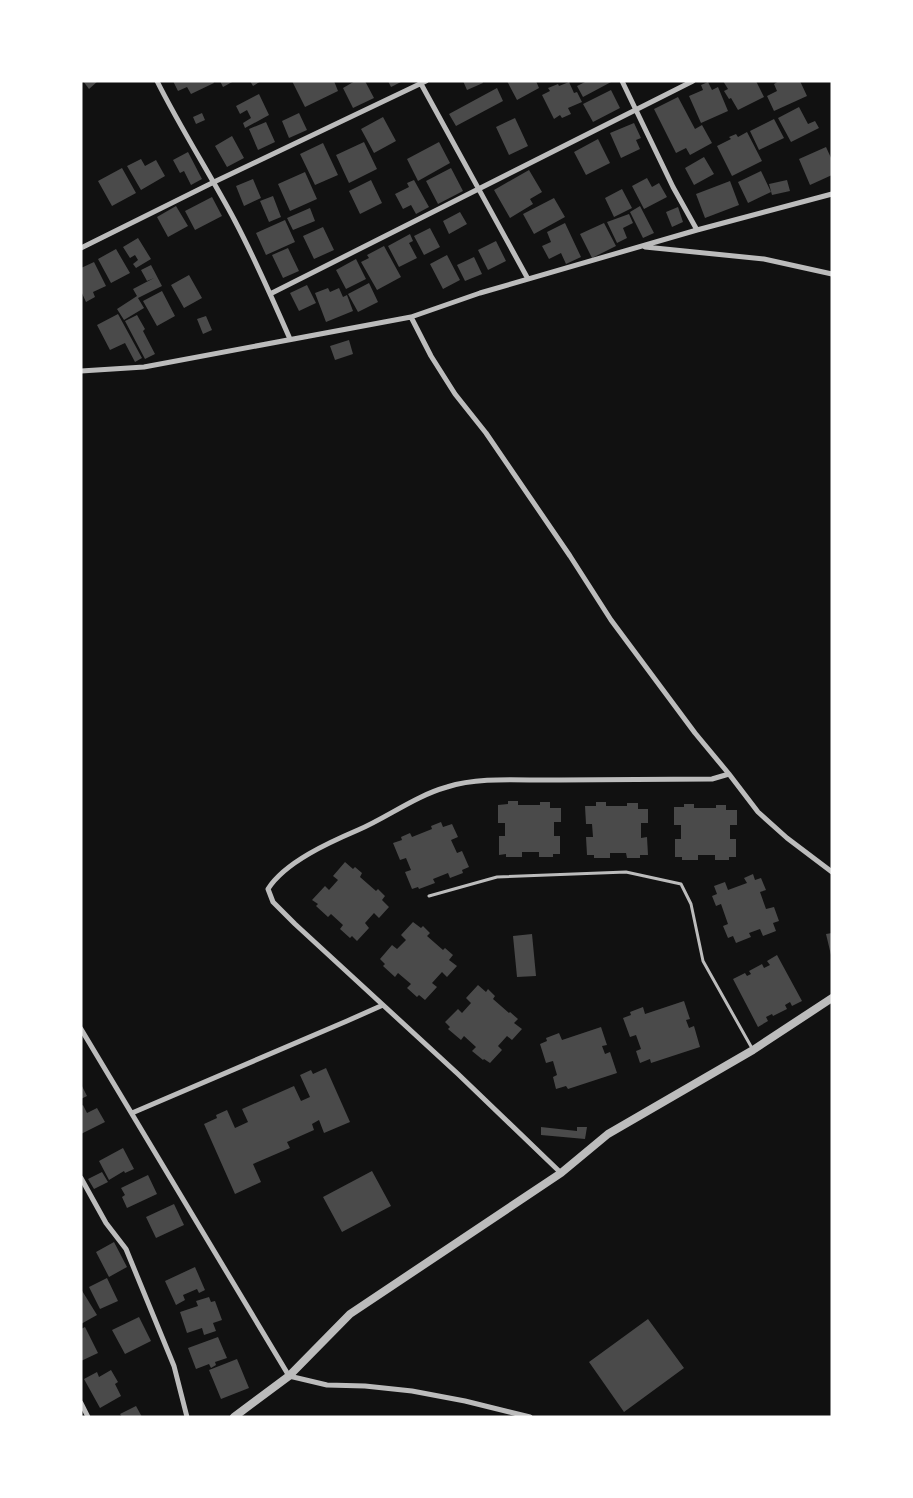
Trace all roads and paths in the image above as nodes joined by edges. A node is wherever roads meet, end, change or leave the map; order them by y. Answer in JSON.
{"nodes":[{"id":1,"x":157,"y":81,"type":"edge"},
{"id":2,"x":622,"y":81,"type":"edge"},
{"id":3,"x":693,"y":81,"type":"edge"},
{"id":4,"x":422,"y":82,"type":"edge"},
{"id":5,"x":636,"y":110,"type":"junction"},
{"id":6,"x":214,"y":182,"type":"junction"},
{"id":7,"x":479,"y":189,"type":"junction"},
{"id":8,"x":832,"y":194,"type":"edge"},
{"id":9,"x":697,"y":230,"type":"junction"},
{"id":10,"x":641,"y":247,"type":"junction"},
{"id":11,"x":81,"y":248,"type":"edge"},
{"id":12,"x":832,"y":274,"type":"edge"},
{"id":13,"x":528,"y":279,"type":"junction"},
{"id":14,"x":270,"y":294,"type":"junction"},
{"id":15,"x":411,"y":317,"type":"junction"},
{"id":16,"x":290,"y":339,"type":"junction"},
{"id":17,"x":81,"y":371,"type":"edge"},
{"id":18,"x":729,"y":774,"type":"junction"},
{"id":19,"x":832,"y":872,"type":"edge"},
{"id":20,"x":428,"y":896,"type":"dead end"},
{"id":21,"x":832,"y":998,"type":"edge"},
{"id":22,"x":383,"y":1004,"type":"junction"},
{"id":23,"x":81,"y":1029,"type":"edge"},
{"id":24,"x":753,"y":1050,"type":"junction"},
{"id":25,"x":132,"y":1114,"type":"junction"},
{"id":26,"x":561,"y":1173,"type":"junction"},
{"id":27,"x":81,"y":1178,"type":"edge"},
{"id":28,"x":289,"y":1376,"type":"junction"},
{"id":29,"x":81,"y":1403,"type":"edge"},
{"id":30,"x":88,"y":1417,"type":"edge"},
{"id":31,"x":188,"y":1417,"type":"edge"},
{"id":32,"x":234,"y":1417,"type":"edge"},
{"id":33,"x":530,"y":1417,"type":"edge"}],
"edges":[{"from":1,"to":6,"type":"street"},
{"from":2,"to":5,"type":"street"},
{"from":3,"to":5,"type":"street"},
{"from":4,"to":6,"type":"street"},
{"from":4,"to":7,"type":"street"},
{"from":5,"to":7,"type":"street"},
{"from":5,"to":9,"type":"street"},
{"from":6,"to":11,"type":"street"},
{"from":6,"to":14,"type":"street"},
{"from":7,"to":13,"type":"street"},
{"from":7,"to":14,"type":"street"},
{"from":8,"to":9,"type":"street"},
{"from":9,"to":10,"type":"street"},
{"from":10,"to":12,"type":"street"},
{"from":10,"to":13,"type":"street"},
{"from":13,"to":15,"type":"street"},
{"from":14,"to":16,"type":"street"},
{"from":15,"to":16,"type":"street"},
{"from":15,"to":18,"type":"street"},
{"from":16,"to":17,"type":"street"},
{"from":18,"to":19,"type":"street"},
{"from":18,"to":22,"type":"street"},
{"from":20,"to":24,"type":"lane"},
{"from":21,"to":24,"type":"street"},
{"from":22,"to":25,"type":"street"},
{"from":22,"to":26,"type":"street"},
{"from":23,"to":25,"type":"street"},
{"from":24,"to":26,"type":"street"},
{"from":25,"to":28,"type":"street"},
{"from":26,"to":28,"type":"street"},
{"from":27,"to":31,"type":"street"},
{"from":28,"to":32,"type":"street"},
{"from":28,"to":33,"type":"street"},
{"from":29,"to":30,"type":"street"}]}
